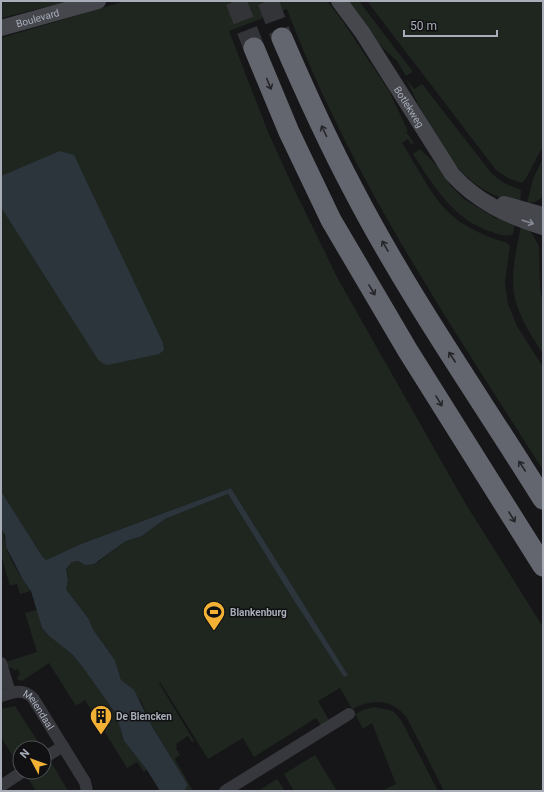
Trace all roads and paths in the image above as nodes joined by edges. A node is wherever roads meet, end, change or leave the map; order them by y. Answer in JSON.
{"nodes":[{"id":1,"x":98,"y":1,"type":"edge"},
{"id":2,"x":339,"y":1,"type":"edge"},
{"id":3,"x":1,"y":28,"type":"edge"},
{"id":4,"x":282,"y":38,"type":"tunnel mouth"},
{"id":5,"x":254,"y":48,"type":"tunnel mouth"},
{"id":6,"x":489,"y":203,"type":"junction"},
{"id":7,"x":543,"y":215,"type":"edge"},
{"id":8,"x":543,"y":227,"type":"edge"},
{"id":9,"x":543,"y":499,"type":"edge"},
{"id":10,"x":543,"y":566,"type":"edge"},
{"id":11,"x":1,"y":663,"type":"edge"},
{"id":12,"x":5,"y":694,"type":"edge"},
{"id":13,"x":349,"y":714,"type":"dead end"},
{"id":14,"x":63,"y":746,"type":"junction"},
{"id":15,"x":52,"y":753,"type":"edge"},
{"id":16,"x":12,"y":779,"type":"edge"},
{"id":17,"x":1,"y":786,"type":"edge"},
{"id":18,"x":87,"y":791,"type":"edge"},
{"id":19,"x":225,"y":791,"type":"edge"}],
"edges":[{"from":1,"to":3,"type":"main road","name":"Boulevard"},
{"from":2,"to":6,"type":"main road","name":"Botlekweg"},
{"from":9,"to":4,"type":"highway","one_way":true},
{"from":5,"to":10,"type":"highway","one_way":true},
{"from":6,"to":7,"type":"main road","name":"Botlekweg"},
{"from":6,"to":8,"type":"main road","name":"Botlekweg","one_way":true},
{"from":11,"to":12,"type":"street"},
{"from":12,"to":14,"type":"street","name":"Meiendaal"},
{"from":13,"to":19,"type":"street"},
{"from":14,"to":15,"type":"street"},
{"from":14,"to":18,"type":"street","name":"Meiendaal"},
{"from":16,"to":17,"type":"street"}]}
